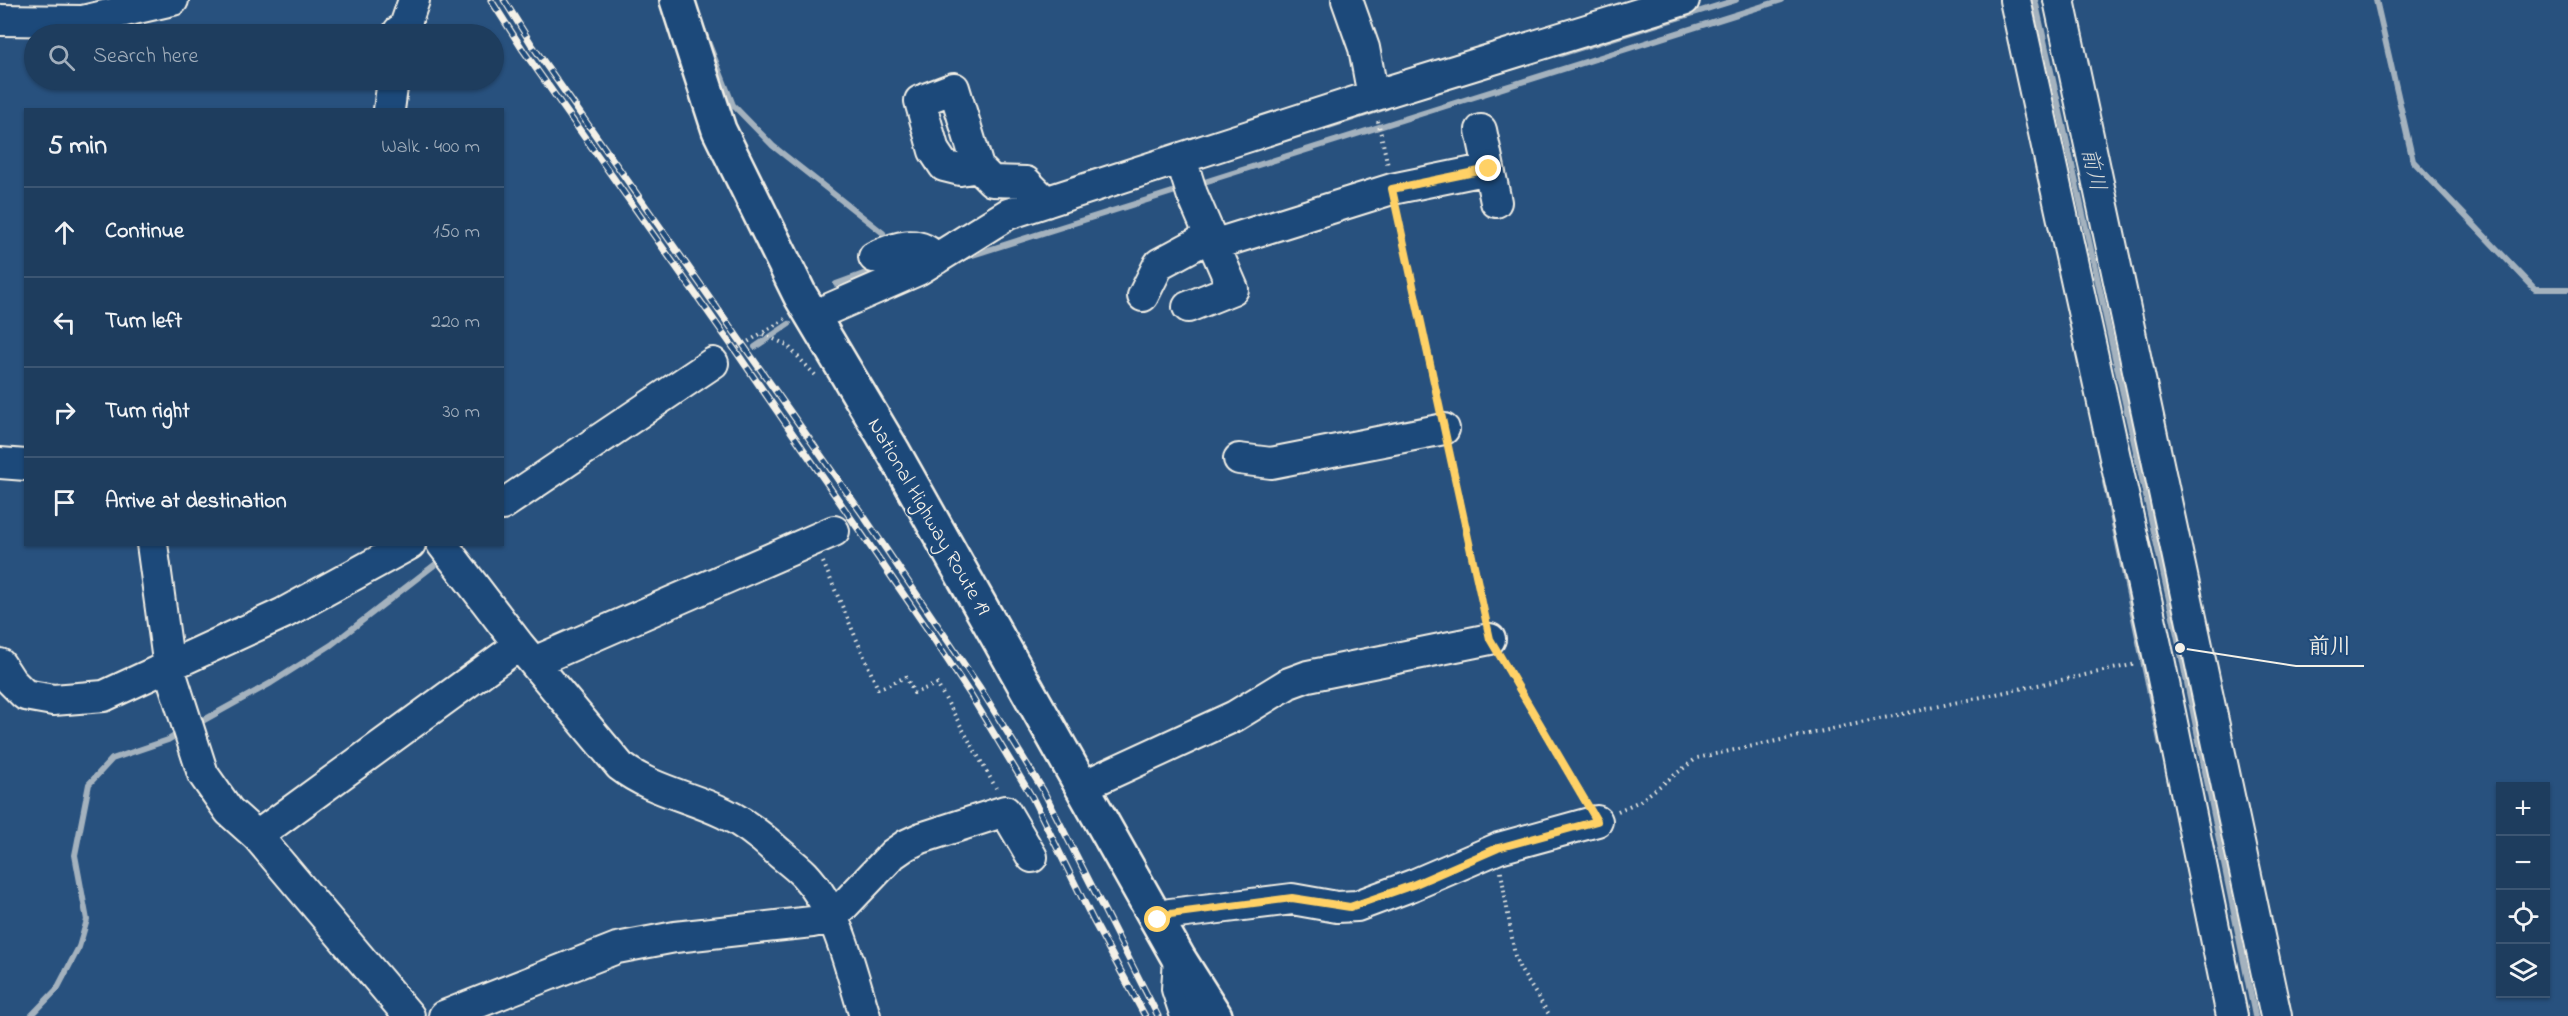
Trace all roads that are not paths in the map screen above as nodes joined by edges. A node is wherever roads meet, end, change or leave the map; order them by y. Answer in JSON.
{"nodes":[{"id":1,"x":173,"y":0,"type":"edge"},
{"id":2,"x":401,"y":0,"type":"edge"},
{"id":3,"x":414,"y":0,"type":"edge"},
{"id":4,"x":677,"y":0,"type":"edge"},
{"id":5,"x":1347,"y":0,"type":"edge"},
{"id":6,"x":1684,"y":0,"type":"edge"},
{"id":7,"x":2015,"y":0,"type":"edge"},
{"id":8,"x":2059,"y":0,"type":"edge"},
{"id":9,"x":0,"y":20,"type":"edge"},
{"id":10,"x":400,"y":24,"type":"edge"},
{"id":11,"x":406,"y":24,"type":"edge"},
{"id":12,"x":392,"y":90,"type":"edge"},
{"id":13,"x":1373,"y":96,"type":"junction"},
{"id":14,"x":389,"y":108,"type":"edge"},
{"id":15,"x":1481,"y":130,"type":"dead end"},
{"id":16,"x":1181,"y":159,"type":"junction"},
{"id":17,"x":978,"y":167,"type":"dead end"},
{"id":18,"x":1489,"y":169,"type":"junction"},
{"id":19,"x":1046,"y":202,"type":"junction"},
{"id":20,"x":1496,"y":202,"type":"dead end"},
{"id":21,"x":1211,"y":241,"type":"junction"},
{"id":22,"x":874,"y":257,"type":"dead end"},
{"id":23,"x":936,"y":259,"type":"junction"},
{"id":24,"x":1143,"y":296,"type":"dead end"},
{"id":25,"x":1188,"y":307,"type":"dead end"},
{"id":26,"x":802,"y":316,"type":"junction"},
{"id":27,"x":701,"y":366,"type":"road end"},
{"id":28,"x":1444,"y":429,"type":"road end"},
{"id":29,"x":1239,"y":459,"type":"dead end"},
{"id":30,"x":0,"y":463,"type":"edge"},
{"id":31,"x":24,"y":465,"type":"edge"},
{"id":32,"x":504,"y":504,"type":"edge"},
{"id":33,"x":824,"y":536,"type":"road end"},
{"id":34,"x":152,"y":546,"type":"edge"},
{"id":35,"x":406,"y":546,"type":"edge"},
{"id":36,"x":444,"y":546,"type":"edge"},
{"id":37,"x":1490,"y":639,"type":"road end"},
{"id":38,"x":526,"y":653,"type":"junction"},
{"id":39,"x":0,"y":664,"type":"edge"},
{"id":40,"x":169,"y":668,"type":"junction"},
{"id":41,"x":1081,"y":787,"type":"junction"},
{"id":42,"x":1597,"y":821,"type":"road end"},
{"id":43,"x":257,"y":836,"type":"junction"},
{"id":44,"x":1032,"y":857,"type":"dead end"},
{"id":45,"x":832,"y":918,"type":"junction"},
{"id":46,"x":1158,"y":920,"type":"junction"},
{"id":47,"x":1179,"y":959,"type":"junction"},
{"id":48,"x":409,"y":1016,"type":"edge"},
{"id":49,"x":444,"y":1016,"type":"edge"},
{"id":50,"x":865,"y":1016,"type":"edge"},
{"id":51,"x":1186,"y":1016,"type":"edge"},
{"id":52,"x":1215,"y":1016,"type":"edge"},
{"id":53,"x":2232,"y":1016,"type":"edge"},
{"id":54,"x":2276,"y":1016,"type":"edge"}],
"edges":[{"from":1,"to":9,"type":"street"},
{"from":2,"to":10,"type":"street"},
{"from":3,"to":11,"type":"street"},
{"from":4,"to":26,"type":"highway","name":"National Highway Route 19"},
{"from":5,"to":13,"type":"street"},
{"from":6,"to":13,"type":"street"},
{"from":7,"to":53,"type":"street"},
{"from":8,"to":54,"type":"street"},
{"from":12,"to":14,"type":"street"},
{"from":13,"to":16,"type":"street"},
{"from":15,"to":18,"type":"street"},
{"from":16,"to":19,"type":"street"},
{"from":16,"to":21,"type":"street"},
{"from":17,"to":19,"type":"street"},
{"from":18,"to":20,"type":"street"},
{"from":18,"to":21,"type":"street"},
{"from":19,"to":23,"type":"street"},
{"from":21,"to":24,"type":"street"},
{"from":21,"to":25,"type":"street"},
{"from":22,"to":23,"type":"street"},
{"from":23,"to":26,"type":"street"},
{"from":26,"to":41,"type":"highway","name":"National Highway Route 19"},
{"from":27,"to":32,"type":"street"},
{"from":28,"to":29,"type":"street"},
{"from":30,"to":31,"type":"street"},
{"from":33,"to":38,"type":"street"},
{"from":34,"to":40,"type":"street"},
{"from":35,"to":40,"type":"street"},
{"from":36,"to":38,"type":"street"},
{"from":37,"to":41,"type":"street"},
{"from":38,"to":43,"type":"street"},
{"from":38,"to":45,"type":"street"},
{"from":39,"to":40,"type":"street"},
{"from":40,"to":43,"type":"street"},
{"from":41,"to":46,"type":"highway","name":"National Highway Route 19"},
{"from":42,"to":46,"type":"street"},
{"from":43,"to":48,"type":"street"},
{"from":44,"to":45,"type":"street"},
{"from":45,"to":49,"type":"street"},
{"from":45,"to":50,"type":"street"},
{"from":46,"to":47,"type":"highway","name":"National Highway Route 19"},
{"from":47,"to":51,"type":"street"},
{"from":47,"to":52,"type":"highway","name":"National Highway Route 19"}]}
